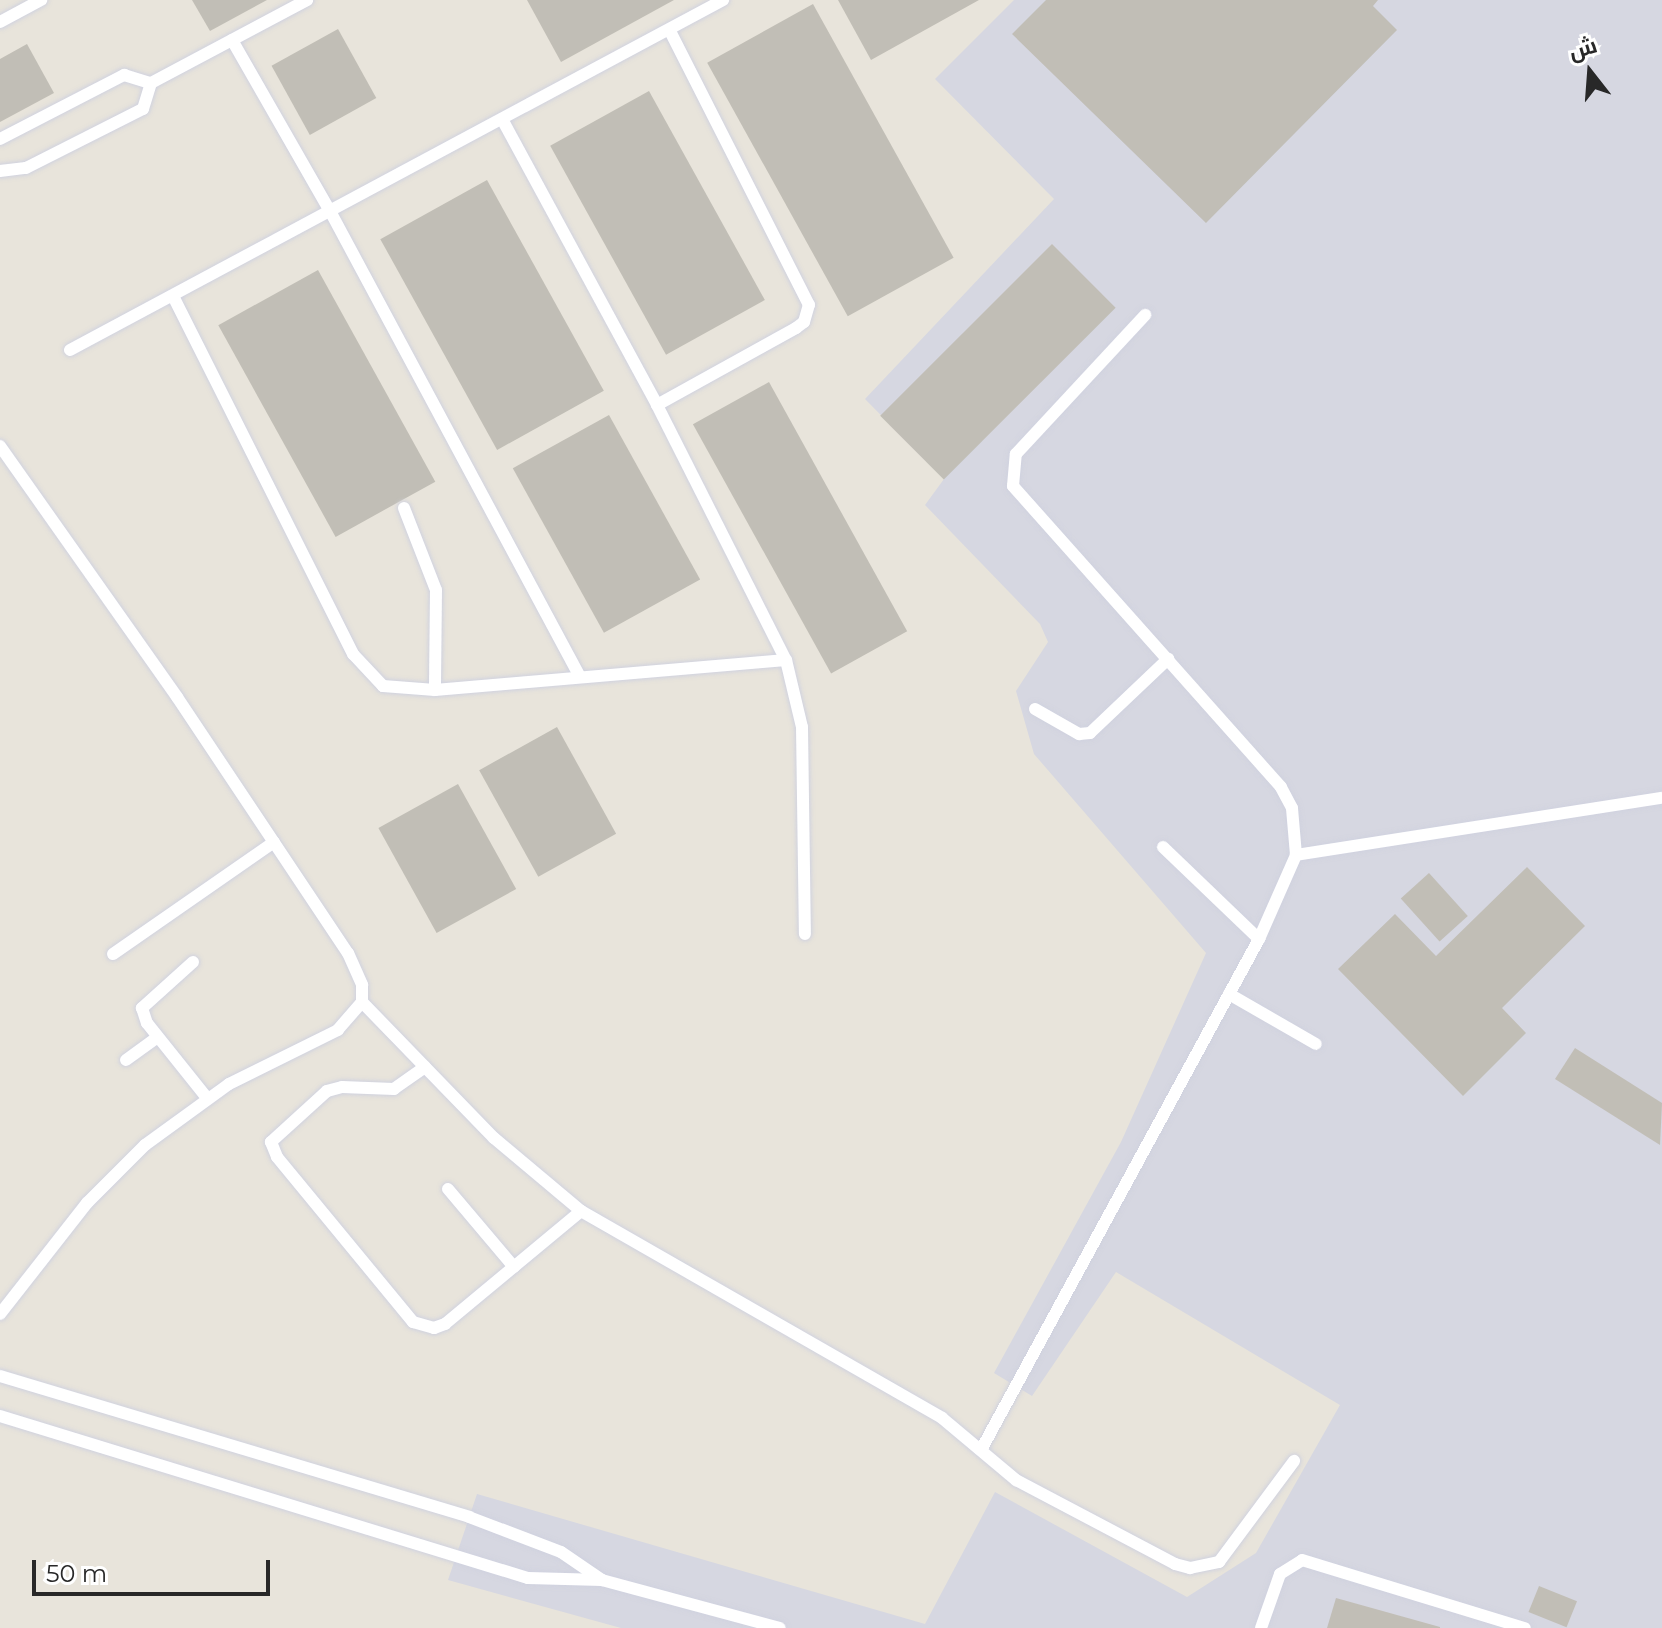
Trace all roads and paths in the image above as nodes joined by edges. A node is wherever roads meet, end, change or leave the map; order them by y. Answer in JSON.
{"nodes":[{"id":1,"x":41,"y":0,"type":"edge"},
{"id":2,"x":307,"y":0,"type":"edge"},
{"id":3,"x":723,"y":0,"type":"edge"},
{"id":4,"x":0,"y":22,"type":"edge"},
{"id":5,"x":670,"y":31,"type":"junction"},
{"id":6,"x":232,"y":40,"type":"junction"},
{"id":7,"x":151,"y":83,"type":"junction"},
{"id":8,"x":503,"y":121,"type":"junction"},
{"id":9,"x":0,"y":139,"type":"edge"},
{"id":10,"x":0,"y":171,"type":"edge"},
{"id":11,"x":330,"y":211,"type":"junction"},
{"id":12,"x":173,"y":296,"type":"junction"},
{"id":13,"x":1145,"y":315,"type":"dead end"},
{"id":14,"x":70,"y":350,"type":"dead end"},
{"id":15,"x":657,"y":405,"type":"junction"},
{"id":16,"x":0,"y":446,"type":"edge"},
{"id":17,"x":404,"y":508,"type":"dead end"},
{"id":18,"x":1168,"y":659,"type":"junction"},
{"id":19,"x":786,"y":660,"type":"junction"},
{"id":20,"x":579,"y":675,"type":"junction"},
{"id":21,"x":435,"y":690,"type":"junction"},
{"id":22,"x":1035,"y":709,"type":"dead end"},
{"id":23,"x":1662,"y":798,"type":"edge"},
{"id":24,"x":274,"y":842,"type":"junction"},
{"id":25,"x":1163,"y":847,"type":"dead end"},
{"id":26,"x":1296,"y":855,"type":"junction"},
{"id":27,"x":805,"y":934,"type":"dead end"},
{"id":28,"x":1259,"y":939,"type":"junction"},
{"id":29,"x":113,"y":954,"type":"dead end"},
{"id":30,"x":193,"y":962,"type":"dead end"},
{"id":31,"x":1229,"y":994,"type":"junction"},
{"id":32,"x":362,"y":1002,"type":"junction"},
{"id":33,"x":158,"y":1037,"type":"junction"},
{"id":34,"x":1316,"y":1044,"type":"dead end"},
{"id":35,"x":126,"y":1060,"type":"dead end"},
{"id":36,"x":425,"y":1067,"type":"junction"},
{"id":37,"x":207,"y":1098,"type":"junction"},
{"id":38,"x":448,"y":1189,"type":"dead end"},
{"id":39,"x":581,"y":1211,"type":"junction"},
{"id":40,"x":514,"y":1267,"type":"junction"},
{"id":41,"x":0,"y":1314,"type":"edge"},
{"id":42,"x":0,"y":1376,"type":"edge"},
{"id":43,"x":0,"y":1416,"type":"edge"},
{"id":44,"x":981,"y":1450,"type":"junction"},
{"id":45,"x":1294,"y":1461,"type":"dead end"},
{"id":46,"x":602,"y":1580,"type":"junction"},
{"id":47,"x":780,"y":1628,"type":"edge"},
{"id":48,"x":1261,"y":1628,"type":"edge"},
{"id":49,"x":1525,"y":1628,"type":"edge"}],
"edges":[{"from":1,"to":4,"type":"lane"},
{"from":2,"to":6,"type":"lane"},
{"from":3,"to":5,"type":"lane"},
{"from":5,"to":8,"type":"lane"},
{"from":5,"to":15,"type":"lane"},
{"from":6,"to":7,"type":"lane"},
{"from":6,"to":11,"type":"lane"},
{"from":7,"to":9,"type":"lane"},
{"from":7,"to":10,"type":"lane"},
{"from":8,"to":11,"type":"lane"},
{"from":8,"to":15,"type":"lane"},
{"from":11,"to":12,"type":"lane"},
{"from":11,"to":20,"type":"lane"},
{"from":12,"to":14,"type":"lane"},
{"from":12,"to":21,"type":"lane"},
{"from":13,"to":18,"type":"lane"},
{"from":15,"to":19,"type":"lane"},
{"from":16,"to":24,"type":"lane"},
{"from":17,"to":21,"type":"lane"},
{"from":18,"to":22,"type":"lane"},
{"from":18,"to":26,"type":"lane"},
{"from":19,"to":20,"type":"lane"},
{"from":19,"to":27,"type":"lane"},
{"from":20,"to":21,"type":"lane"},
{"from":23,"to":26,"type":"lane"},
{"from":24,"to":29,"type":"lane"},
{"from":24,"to":32,"type":"lane"},
{"from":25,"to":28,"type":"lane"},
{"from":26,"to":28,"type":"lane"},
{"from":28,"to":31,"type":"lane"},
{"from":30,"to":33,"type":"lane"},
{"from":31,"to":34,"type":"lane"},
{"from":31,"to":44,"type":"lane"},
{"from":32,"to":36,"type":"lane"},
{"from":32,"to":37,"type":"lane"},
{"from":33,"to":35,"type":"lane"},
{"from":33,"to":37,"type":"lane"},
{"from":36,"to":39,"type":"lane"},
{"from":36,"to":40,"type":"lane"},
{"from":37,"to":41,"type":"lane"},
{"from":38,"to":40,"type":"lane"},
{"from":39,"to":40,"type":"lane"},
{"from":39,"to":44,"type":"lane"},
{"from":42,"to":46,"type":"lane"},
{"from":43,"to":46,"type":"lane"},
{"from":44,"to":45,"type":"lane"},
{"from":46,"to":47,"type":"lane"},
{"from":48,"to":49,"type":"lane"}]}
